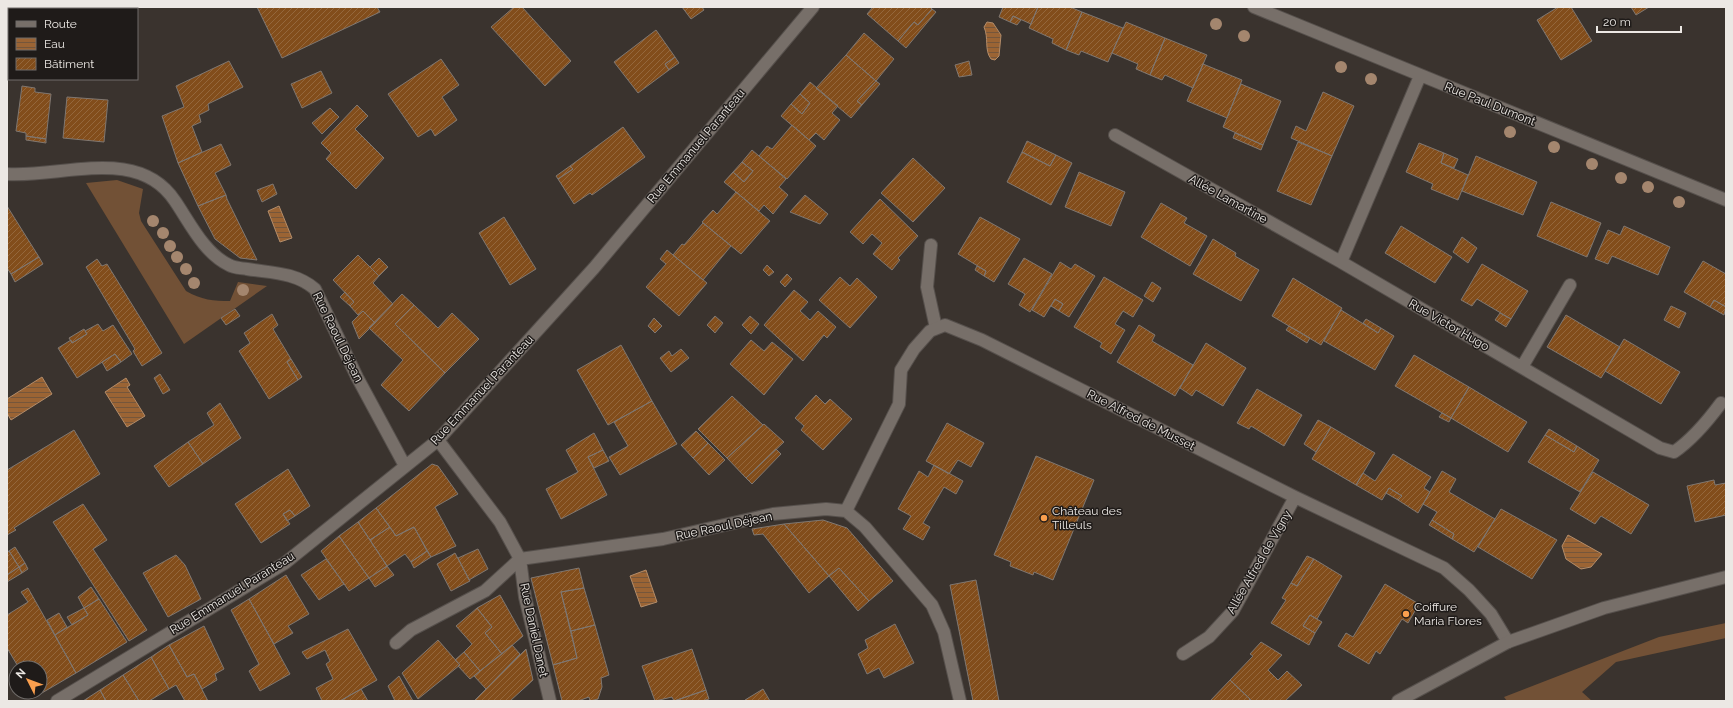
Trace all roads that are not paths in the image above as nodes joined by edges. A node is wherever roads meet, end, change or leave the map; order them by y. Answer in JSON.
{"nodes":[{"id":1,"x":813,"y":7,"type":"edge"},
{"id":2,"x":1254,"y":7,"type":"edge"},
{"id":3,"x":1420,"y":76,"type":"junction"},
{"id":4,"x":1115,"y":135,"type":"dead end"},
{"id":5,"x":7,"y":174,"type":"edge"},
{"id":6,"x":1726,"y":200,"type":"edge"},
{"id":7,"x":931,"y":245,"type":"dead end"},
{"id":8,"x":1341,"y":262,"type":"junction"},
{"id":9,"x":1570,"y":285,"type":"dead end"},
{"id":10,"x":936,"y":328,"type":"junction"},
{"id":11,"x":1522,"y":367,"type":"junction"},
{"id":12,"x":1720,"y":403,"type":"dead end"},
{"id":13,"x":438,"y":440,"type":"junction"},
{"id":14,"x":405,"y":466,"type":"junction"},
{"id":15,"x":1295,"y":497,"type":"junction"},
{"id":16,"x":846,"y":511,"type":"junction"},
{"id":17,"x":520,"y":559,"type":"junction"},
{"id":18,"x":1726,"y":577,"type":"edge"},
{"id":19,"x":1508,"y":642,"type":"junction"},
{"id":20,"x":396,"y":643,"type":"dead end"},
{"id":21,"x":1183,"y":654,"type":"dead end"},
{"id":22,"x":57,"y":701,"type":"edge"},
{"id":23,"x":550,"y":701,"type":"edge"},
{"id":24,"x":960,"y":701,"type":"edge"},
{"id":25,"x":1398,"y":701,"type":"edge"}],
"edges":[{"from":1,"to":13,"type":"street","name":"Rue Emmanuel Paranteau"},
{"from":2,"to":3,"type":"street","name":"Rue Paul Dumont"},
{"from":3,"to":6,"type":"street","name":"Rue Paul Dumont"},
{"from":3,"to":8,"type":"street"},
{"from":4,"to":8,"type":"street","name":"Allée Lamartine"},
{"from":5,"to":14,"type":"street","name":"Rue Raoul Déjean"},
{"from":7,"to":10,"type":"street"},
{"from":8,"to":11,"type":"street","name":"Rue Victor Hugo"},
{"from":9,"to":11,"type":"street"},
{"from":10,"to":15,"type":"street","name":"Rue Alfred de Musset"},
{"from":10,"to":16,"type":"street"},
{"from":11,"to":12,"type":"street","name":"Rue Victor Hugo"},
{"from":13,"to":14,"type":"street","name":"Rue Emmanuel Paranteau"},
{"from":13,"to":17,"type":"street"},
{"from":14,"to":22,"type":"street","name":"Rue Emmanuel Paranteau"},
{"from":15,"to":19,"type":"street","name":"Rue Alfred de Musset"},
{"from":15,"to":21,"type":"street","name":"Allée Alfred de Vigny"},
{"from":16,"to":17,"type":"street","name":"Rue Raoul Déjean"},
{"from":16,"to":24,"type":"street"},
{"from":17,"to":20,"type":"street"},
{"from":17,"to":23,"type":"street","name":"Rue Daniel Danet"},
{"from":18,"to":19,"type":"street"},
{"from":19,"to":25,"type":"street"}]}
